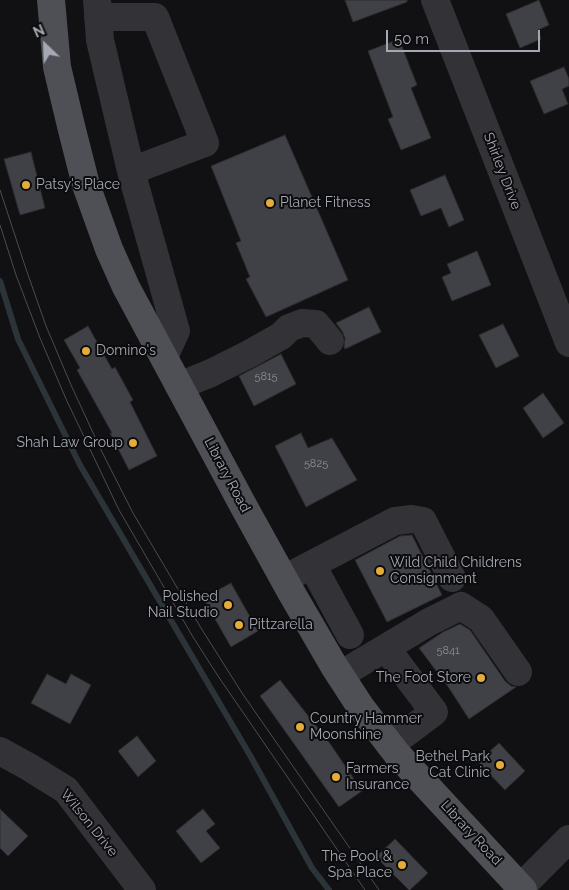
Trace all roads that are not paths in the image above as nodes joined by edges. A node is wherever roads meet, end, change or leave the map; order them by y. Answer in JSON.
{"nodes":[{"id":1,"x":51,"y":0,"type":"edge"},
{"id":2,"x":435,"y":0,"type":"edge"},
{"id":3,"x":97,"y":9,"type":"edge"},
{"id":4,"x":131,"y":171,"type":"junction"},
{"id":5,"x":330,"y":341,"type":"dead end"},
{"id":6,"x":569,"y":343,"type":"edge"},
{"id":7,"x":164,"y":357,"type":"junction"},
{"id":8,"x":179,"y":386,"type":"junction"},
{"id":9,"x":312,"y":565,"type":"junction"},
{"id":10,"x":452,"y":578,"type":"dead end"},
{"id":11,"x":284,"y":579,"type":"junction"},
{"id":12,"x":350,"y":635,"type":"dead end"},
{"id":13,"x":386,"y":648,"type":"junction"},
{"id":14,"x":518,"y":672,"type":"dead end"},
{"id":15,"x":340,"y":675,"type":"junction"},
{"id":16,"x":390,"y":745,"type":"junction"},
{"id":17,"x":0,"y":751,"type":"edge"},
{"id":18,"x":569,"y":839,"type":"edge"},
{"id":19,"x":521,"y":889,"type":"edge"},
{"id":20,"x":142,"y":890,"type":"edge"}],
"edges":[{"from":1,"to":7,"type":"main road","name":"Library Road"},
{"from":2,"to":6,"type":"street","name":"Shirley Drive"},
{"from":3,"to":4,"type":"street"},
{"from":3,"to":4,"type":"street"},
{"from":4,"to":7,"type":"street"},
{"from":5,"to":8,"type":"street"},
{"from":7,"to":8,"type":"main road","name":"Library Road"},
{"from":8,"to":11,"type":"main road","name":"Library Road"},
{"from":9,"to":10,"type":"street"},
{"from":9,"to":11,"type":"street"},
{"from":9,"to":12,"type":"street"},
{"from":11,"to":15,"type":"main road","name":"Library Road"},
{"from":13,"to":14,"type":"street"},
{"from":13,"to":15,"type":"street"},
{"from":13,"to":16,"type":"street"},
{"from":15,"to":16,"type":"main road","name":"Library Road"},
{"from":16,"to":19,"type":"main road","name":"Library Road"},
{"from":17,"to":20,"type":"street","name":"Wilson Drive"},
{"from":18,"to":19,"type":"street"}]}
